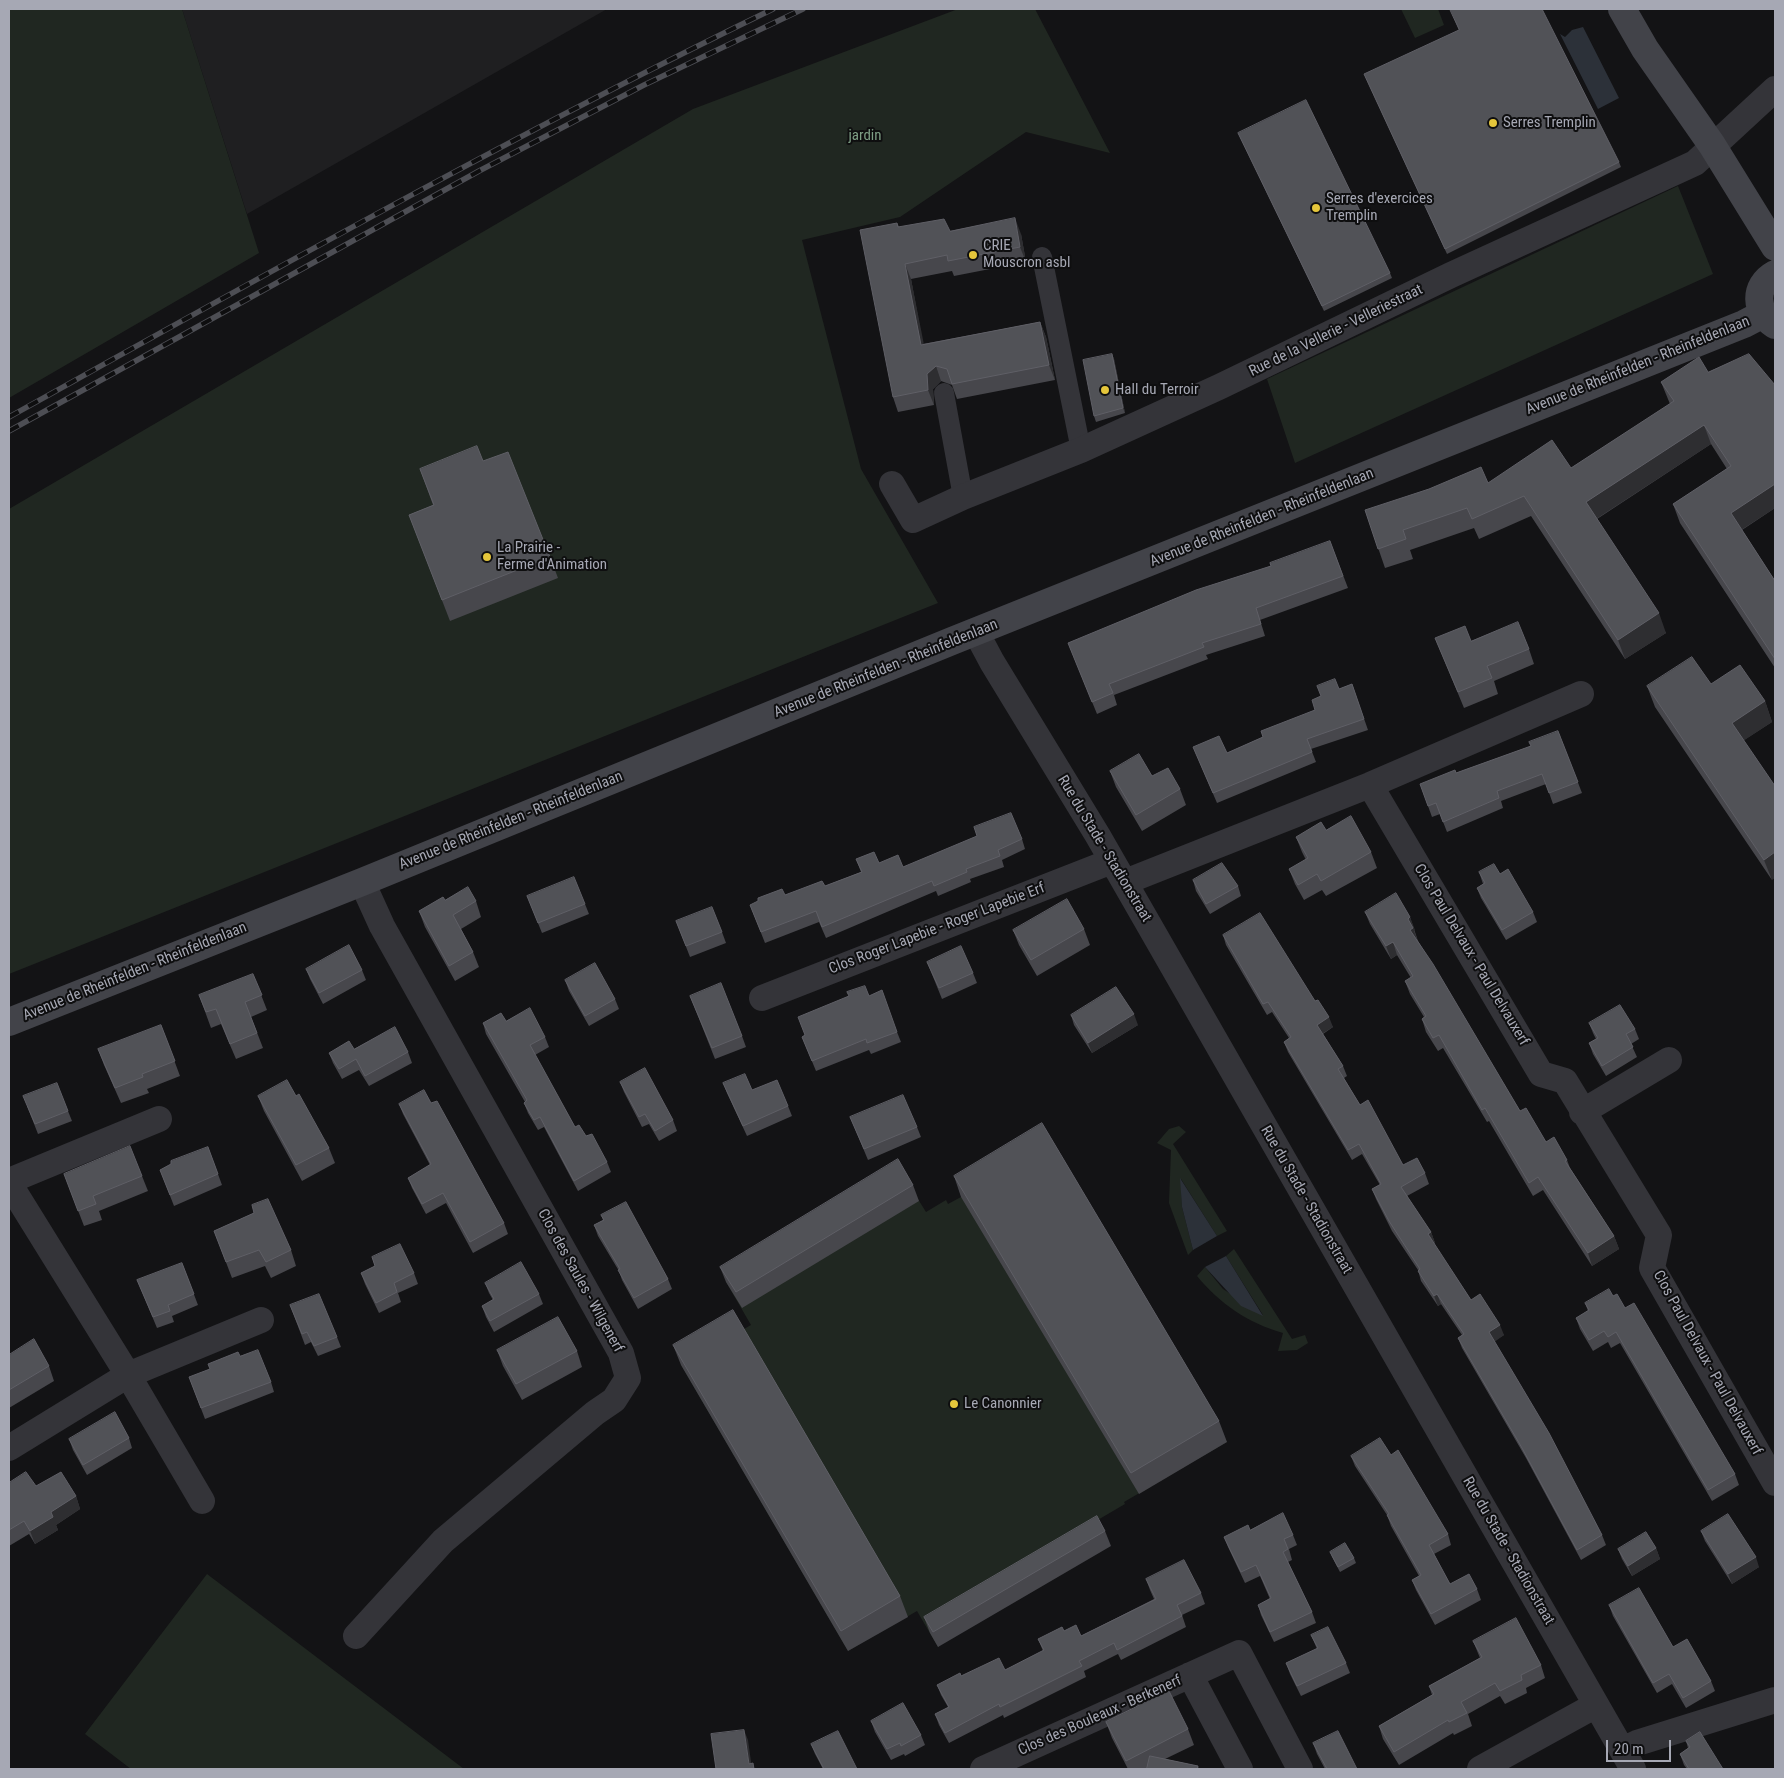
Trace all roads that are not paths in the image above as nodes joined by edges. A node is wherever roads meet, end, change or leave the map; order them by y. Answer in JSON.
{"nodes":[{"id":1,"x":1622,"y":9,"type":"edge"},
{"id":2,"x":1775,"y":89,"type":"edge"},
{"id":3,"x":1712,"y":146,"type":"junction"},
{"id":4,"x":1775,"y":247,"type":"edge"},
{"id":5,"x":1042,"y":257,"type":"dead end"},
{"id":6,"x":1775,"y":274,"type":"edge"},
{"id":7,"x":1769,"y":320,"type":"edge"},
{"id":8,"x":944,"y":392,"type":"dead end"},
{"id":9,"x":1081,"y":450,"type":"junction"},
{"id":10,"x":892,"y":484,"type":"dead end"},
{"id":11,"x":963,"y":497,"type":"junction"},
{"id":12,"x":976,"y":632,"type":"junction"},
{"id":13,"x":1581,"y":694,"type":"dead end"},
{"id":14,"x":1370,"y":785,"type":"junction"},
{"id":15,"x":1119,"y":871,"type":"junction"},
{"id":16,"x":362,"y":882,"type":"junction"},
{"id":17,"x":762,"y":998,"type":"dead end"},
{"id":18,"x":9,"y":1022,"type":"edge"},
{"id":19,"x":1669,"y":1060,"type":"dead end"},
{"id":20,"x":1582,"y":1112,"type":"junction"},
{"id":21,"x":159,"y":1119,"type":"dead end"},
{"id":22,"x":9,"y":1182,"type":"edge"},
{"id":23,"x":261,"y":1320,"type":"dead end"},
{"id":24,"x":128,"y":1375,"type":"junction"},
{"id":25,"x":9,"y":1448,"type":"edge"},
{"id":26,"x":1775,"y":1483,"type":"edge"},
{"id":27,"x":202,"y":1501,"type":"dead end"},
{"id":28,"x":356,"y":1636,"type":"dead end"},
{"id":29,"x":1190,"y":1675,"type":"junction"},
{"id":30,"x":1775,"y":1700,"type":"edge"},
{"id":31,"x":1596,"y":1705,"type":"junction"},
{"id":32,"x":1627,"y":1760,"type":"edge"},
{"id":33,"x":983,"y":1769,"type":"edge"},
{"id":34,"x":1240,"y":1769,"type":"edge"},
{"id":35,"x":1300,"y":1769,"type":"edge"},
{"id":36,"x":1480,"y":1769,"type":"edge"}],
"edges":[{"from":1,"to":3,"type":"main road"},
{"from":2,"to":3,"type":"street","name":"Rue de la Vellerie - Velleriestraat"},
{"from":3,"to":4,"type":"main road"},
{"from":3,"to":9,"type":"street","name":"Rue de la Vellerie - Velleriestraat"},
{"from":5,"to":9,"type":"street"},
{"from":6,"to":7,"type":"main road"},
{"from":7,"to":12,"type":"main road","name":"Avenue de Rheinfelden - Rheinfeldenlaan"},
{"from":8,"to":11,"type":"street"},
{"from":9,"to":11,"type":"street","name":"Rue de la Vellerie - Velleriestraat"},
{"from":10,"to":11,"type":"street","name":"Rue de la Vellerie - Velleriestraat"},
{"from":12,"to":15,"type":"street","name":"Rue du Stade - Stadionstraat"},
{"from":12,"to":16,"type":"main road","name":"Avenue de Rheinfelden - Rheinfeldenlaan"},
{"from":13,"to":14,"type":"street"},
{"from":14,"to":15,"type":"street"},
{"from":14,"to":20,"type":"street","name":"Clos Paul Delvaux - Paul Delvauxerf"},
{"from":15,"to":17,"type":"street","name":"Clos Roger Lapebie - Roger Lapebie Erf"},
{"from":15,"to":31,"type":"street","name":"Rue du Stade - Stadionstraat"},
{"from":16,"to":18,"type":"main road","name":"Avenue de Rheinfelden - Rheinfeldenlaan"},
{"from":16,"to":28,"type":"street","name":"Clos des Saules - Wilgenerf"},
{"from":19,"to":20,"type":"street"},
{"from":20,"to":26,"type":"street","name":"Clos Paul Delvaux - Paul Delvauxerf"},
{"from":21,"to":22,"type":"street"},
{"from":22,"to":24,"type":"street"},
{"from":23,"to":24,"type":"street"},
{"from":24,"to":25,"type":"street"},
{"from":24,"to":27,"type":"street"},
{"from":29,"to":33,"type":"street","name":"Clos des Bouleaux - Berkenerf"},
{"from":29,"to":34,"type":"street","name":"Clos des Bouleaux - Berkenerf"},
{"from":29,"to":35,"type":"street","name":"Clos des Bouleaux - Berkenerf"},
{"from":30,"to":32,"type":"street"},
{"from":31,"to":32,"type":"street","name":"Rue du Stade - Stadionstraat"},
{"from":31,"to":36,"type":"street"}]}
